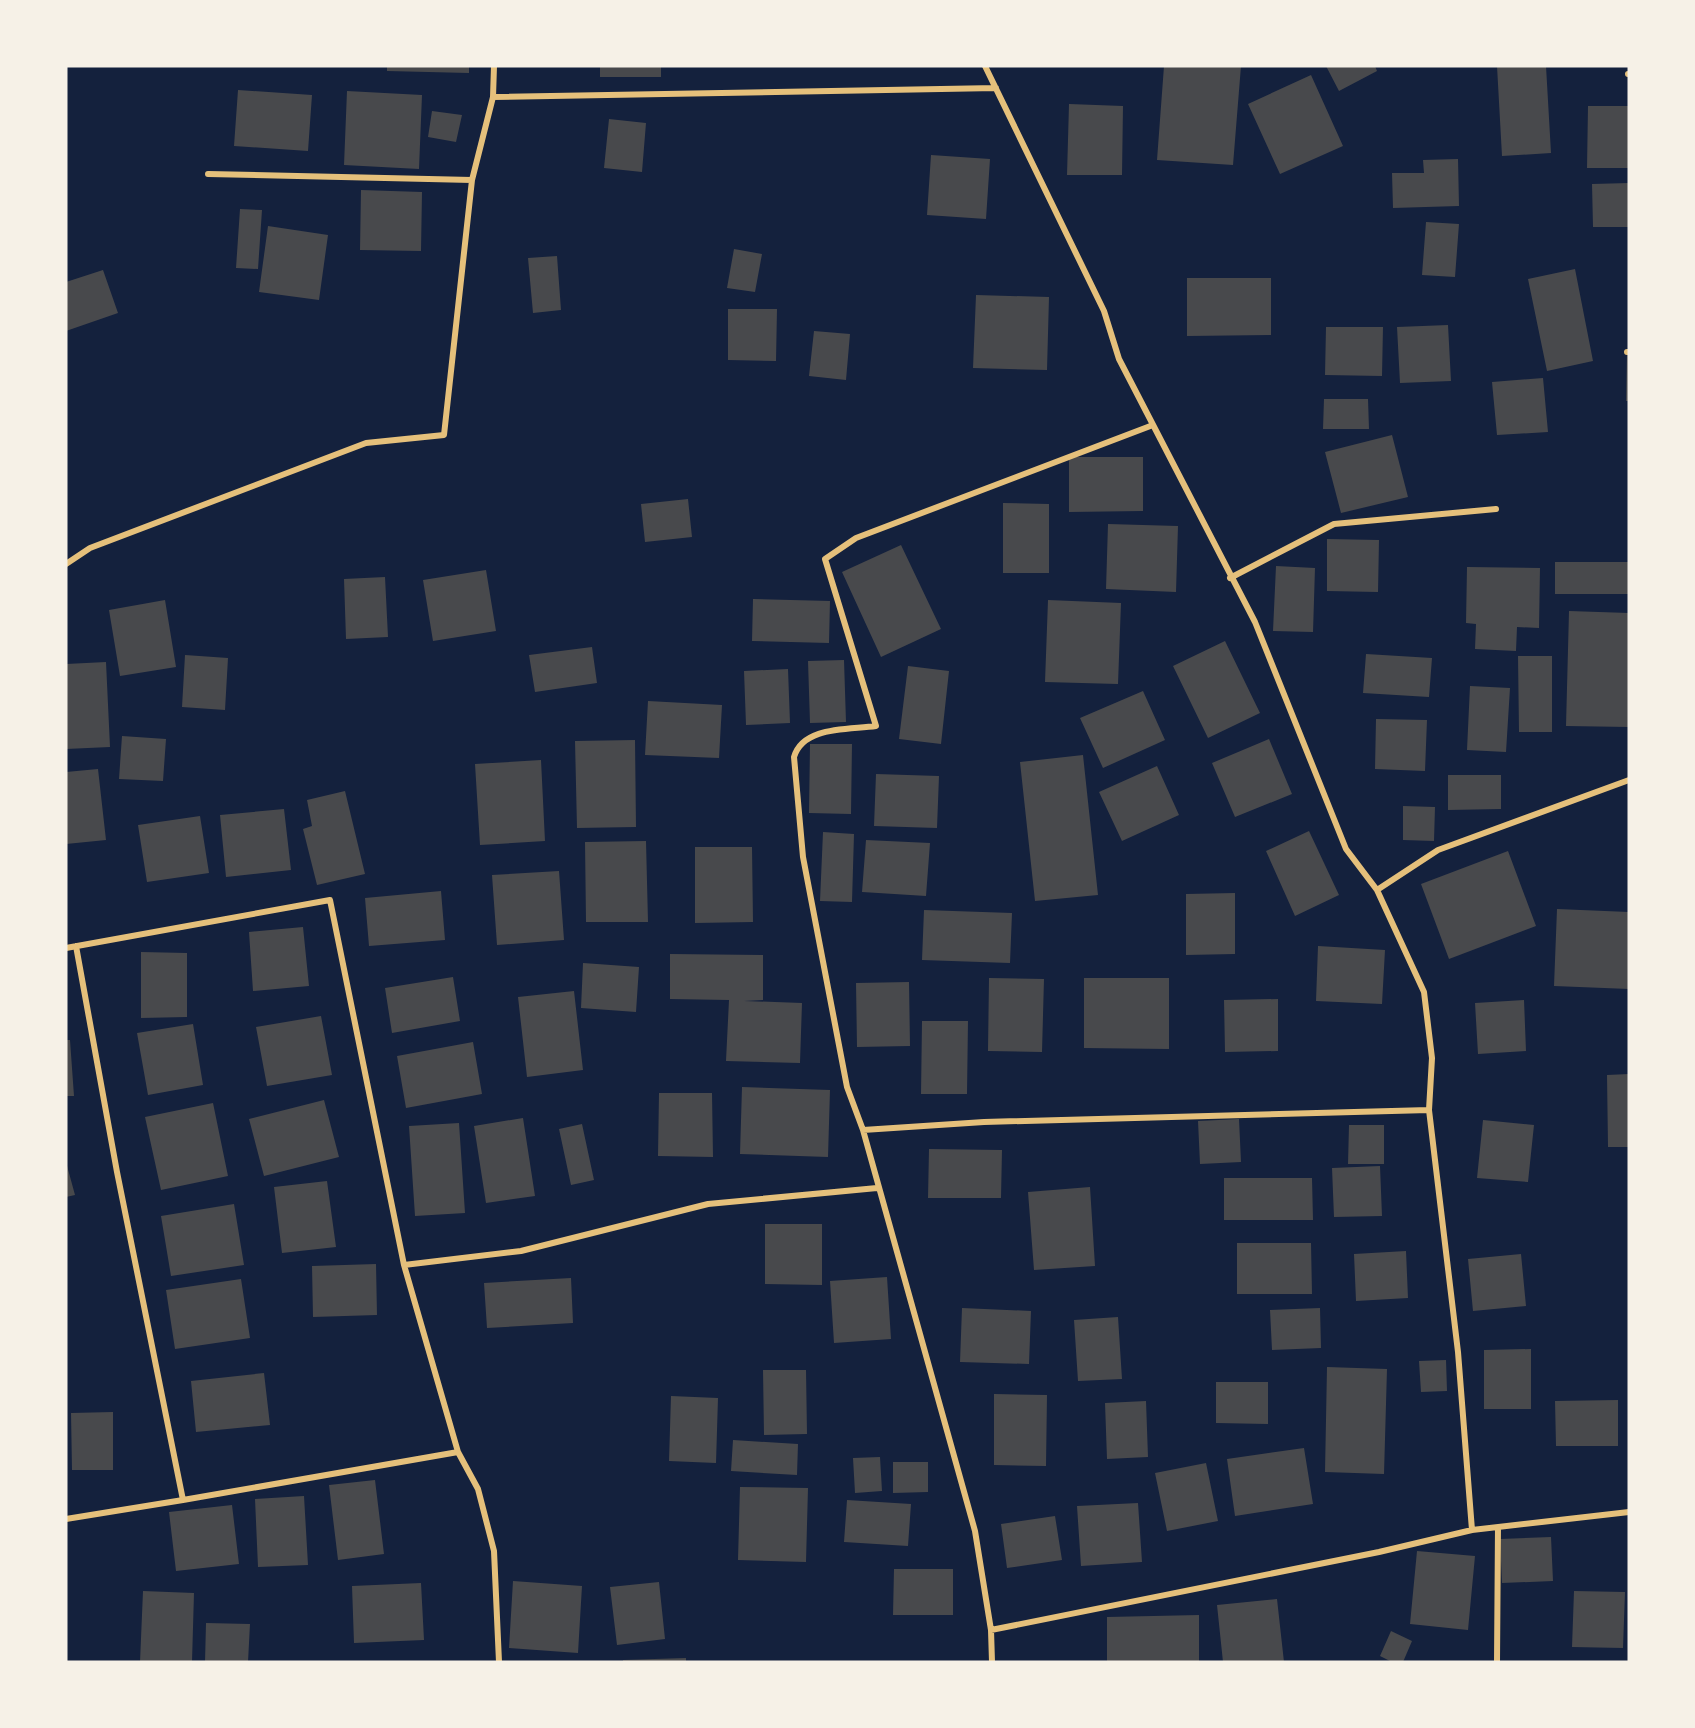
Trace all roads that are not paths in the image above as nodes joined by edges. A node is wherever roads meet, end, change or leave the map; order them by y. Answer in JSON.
{"nodes":[{"id":1,"x":494,"y":66,"type":"edge"},
{"id":2,"x":985,"y":66,"type":"edge"},
{"id":3,"x":996,"y":88,"type":"junction"},
{"id":4,"x":494,"y":97,"type":"junction"},
{"id":5,"x":208,"y":174,"type":"dead end"},
{"id":6,"x":472,"y":180,"type":"junction"},
{"id":7,"x":1153,"y":425,"type":"junction"},
{"id":8,"x":1496,"y":509,"type":"dead end"},
{"id":9,"x":66,"y":564,"type":"edge"},
{"id":10,"x":1230,"y":578,"type":"junction"},
{"id":11,"x":1629,"y":780,"type":"edge"},
{"id":12,"x":1377,"y":890,"type":"junction"},
{"id":13,"x":76,"y":946,"type":"junction"},
{"id":14,"x":66,"y":948,"type":"edge"},
{"id":15,"x":1429,"y":1110,"type":"junction"},
{"id":16,"x":862,"y":1130,"type":"junction"},
{"id":17,"x":877,"y":1188,"type":"junction"},
{"id":18,"x":404,"y":1265,"type":"junction"},
{"id":19,"x":458,"y":1452,"type":"junction"},
{"id":20,"x":183,"y":1500,"type":"junction"},
{"id":21,"x":1629,"y":1512,"type":"edge"},
{"id":22,"x":66,"y":1519,"type":"edge"},
{"id":23,"x":1498,"y":1527,"type":"junction"},
{"id":24,"x":1472,"y":1530,"type":"junction"},
{"id":25,"x":991,"y":1630,"type":"junction"},
{"id":26,"x":499,"y":1662,"type":"edge"},
{"id":27,"x":992,"y":1662,"type":"edge"},
{"id":28,"x":1497,"y":1662,"type":"edge"}],
"edges":[{"from":1,"to":4,"type":"street"},
{"from":2,"to":3,"type":"street"},
{"from":3,"to":4,"type":"street"},
{"from":3,"to":7,"type":"street"},
{"from":4,"to":6,"type":"street"},
{"from":5,"to":6,"type":"street"},
{"from":6,"to":9,"type":"street"},
{"from":7,"to":10,"type":"street"},
{"from":7,"to":16,"type":"street"},
{"from":8,"to":10,"type":"street"},
{"from":10,"to":12,"type":"street"},
{"from":11,"to":12,"type":"street"},
{"from":12,"to":15,"type":"street"},
{"from":13,"to":14,"type":"street"},
{"from":13,"to":18,"type":"street"},
{"from":13,"to":20,"type":"street"},
{"from":15,"to":16,"type":"street"},
{"from":15,"to":24,"type":"street"},
{"from":16,"to":17,"type":"street"},
{"from":17,"to":18,"type":"street"},
{"from":17,"to":25,"type":"street"},
{"from":18,"to":19,"type":"street"},
{"from":19,"to":20,"type":"street"},
{"from":19,"to":26,"type":"street"},
{"from":20,"to":22,"type":"street"},
{"from":21,"to":23,"type":"street"},
{"from":23,"to":24,"type":"street"},
{"from":23,"to":28,"type":"street"},
{"from":24,"to":25,"type":"street"},
{"from":25,"to":27,"type":"street"}]}
